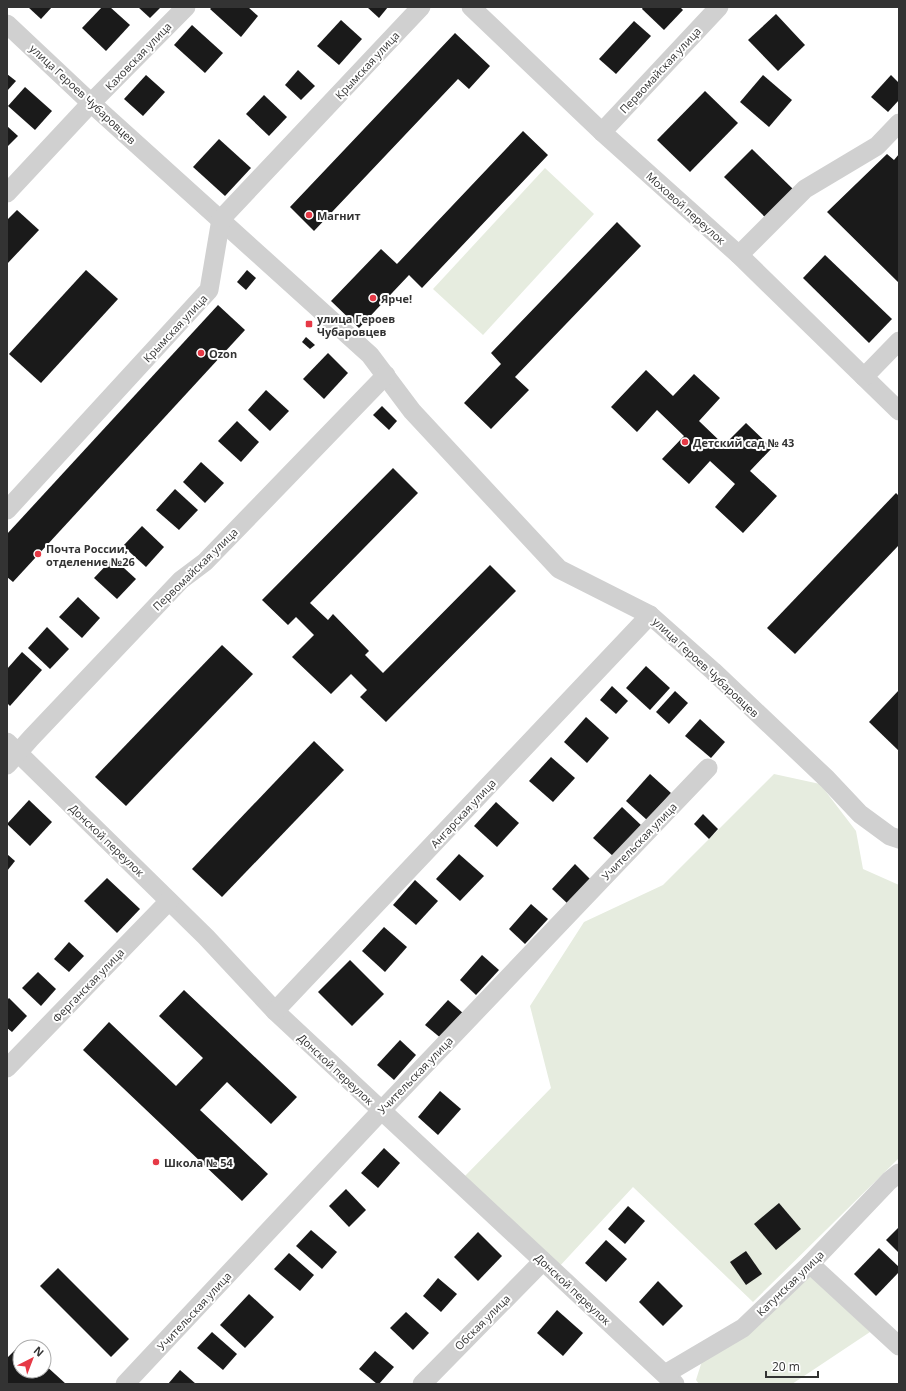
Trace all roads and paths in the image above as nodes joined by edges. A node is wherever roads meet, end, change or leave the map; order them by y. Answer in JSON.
{"nodes":[{"id":1,"x":186,"y":7,"type":"edge"},
{"id":2,"x":421,"y":7,"type":"edge"},
{"id":3,"x":471,"y":7,"type":"edge"},
{"id":4,"x":719,"y":7,"type":"edge"},
{"id":5,"x":7,"y":24,"type":"edge"},
{"id":6,"x":91,"y":103,"type":"junction"},
{"id":7,"x":899,"y":123,"type":"edge"},
{"id":8,"x":602,"y":132,"type":"junction"},
{"id":9,"x":7,"y":193,"type":"edge"},
{"id":10,"x":221,"y":219,"type":"junction"},
{"id":11,"x":739,"y":255,"type":"junction"},
{"id":12,"x":899,"y":341,"type":"edge"},
{"id":13,"x":386,"y":376,"type":"junction"},
{"id":14,"x":864,"y":377,"type":"junction"},
{"id":15,"x":899,"y":411,"type":"edge"},
{"id":16,"x":7,"y":510,"type":"edge"},
{"id":17,"x":650,"y":615,"type":"junction"},
{"id":18,"x":11,"y":753,"type":"edge"},
{"id":19,"x":708,"y":768,"type":"dead end"},
{"id":20,"x":899,"y":839,"type":"edge"},
{"id":21,"x":169,"y":901,"type":"junction"},
{"id":22,"x":275,"y":1011,"type":"junction"},
{"id":23,"x":7,"y":1068,"type":"edge"},
{"id":24,"x":381,"y":1111,"type":"junction"},
{"id":25,"x":899,"y":1173,"type":"edge"},
{"id":26,"x":543,"y":1261,"type":"junction"},
{"id":27,"x":810,"y":1264,"type":"junction"},
{"id":28,"x":899,"y":1346,"type":"edge"},
{"id":29,"x":670,"y":1379,"type":"edge"},
{"id":30,"x":125,"y":1384,"type":"edge"},
{"id":31,"x":422,"y":1384,"type":"edge"}],
"edges":[{"from":1,"to":6,"type":"street","name":"Каховская улица"},
{"from":2,"to":10,"type":"street","name":"Крымская улица"},
{"from":3,"to":8,"type":"street","name":"Моховой переулок"},
{"from":4,"to":8,"type":"street","name":"Первомайская улица"},
{"from":5,"to":6,"type":"street","name":"улица Героев Чубаровцев"},
{"from":6,"to":9,"type":"street","name":"Каховская улица"},
{"from":6,"to":10,"type":"street","name":"улица Героев Чубаровцев"},
{"from":7,"to":11,"type":"street"},
{"from":8,"to":11,"type":"street","name":"Моховой переулок"},
{"from":10,"to":13,"type":"street","name":"улица Героев Чубаровцев"},
{"from":10,"to":16,"type":"street","name":"Крымская улица"},
{"from":11,"to":14,"type":"street","name":"Моховой переулок"},
{"from":12,"to":14,"type":"street"},
{"from":13,"to":17,"type":"street","name":"улица Героев Чубаровцев"},
{"from":13,"to":18,"type":"street","name":"Первомайская улица"},
{"from":14,"to":15,"type":"street","name":"Моховой переулок"},
{"from":17,"to":20,"type":"street","name":"улица Героев Чубаровцев"},
{"from":17,"to":22,"type":"street","name":"Ангарская улица"},
{"from":18,"to":21,"type":"street","name":"Донской переулок"},
{"from":19,"to":24,"type":"street","name":"Учительская улица"},
{"from":21,"to":22,"type":"street","name":"Донской переулок"},
{"from":21,"to":23,"type":"street","name":"Ферганская улица"},
{"from":22,"to":24,"type":"street","name":"Донской переулок"},
{"from":24,"to":26,"type":"street","name":"Донской переулок"},
{"from":24,"to":30,"type":"street","name":"Учительская улица"},
{"from":25,"to":27,"type":"street","name":"Катунская улица"},
{"from":26,"to":29,"type":"street","name":"Донской переулок"},
{"from":26,"to":31,"type":"street","name":"Обская улица"},
{"from":27,"to":28,"type":"street"},
{"from":27,"to":29,"type":"street","name":"Катунская улица"}]}
